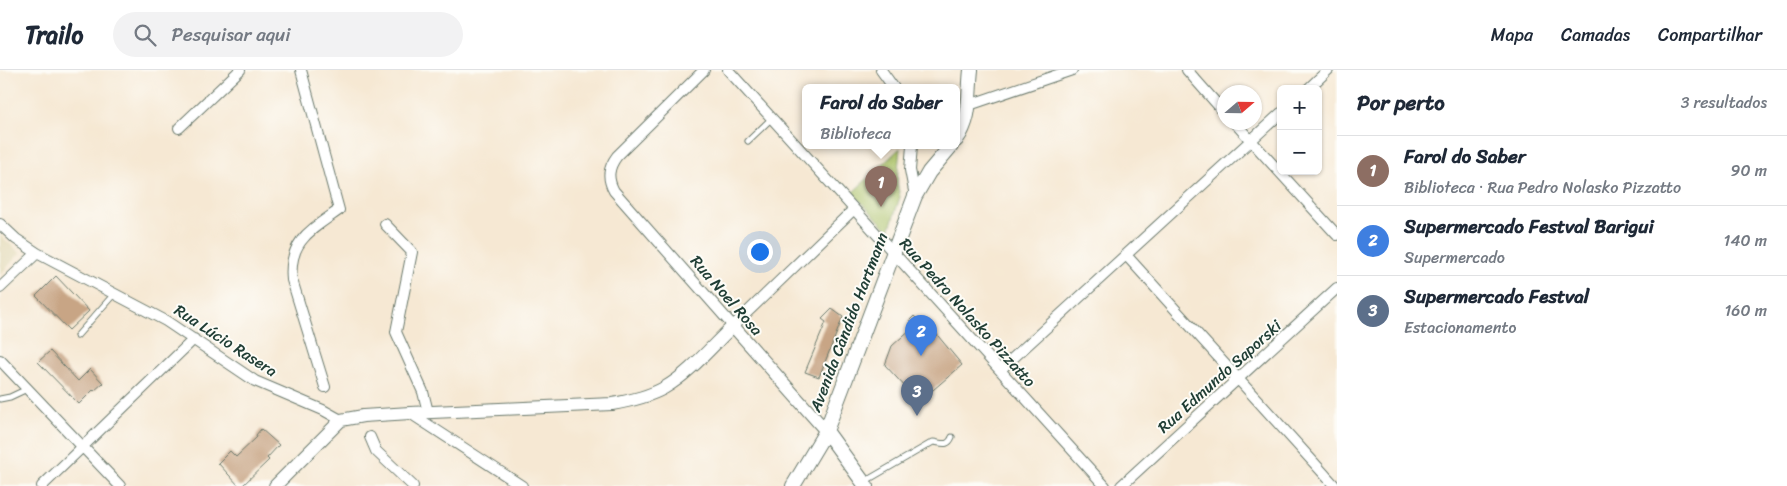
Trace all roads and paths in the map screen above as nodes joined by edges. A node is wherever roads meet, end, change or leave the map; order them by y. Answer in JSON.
{"nodes":[{"id":1,"x":240,"y":70,"type":"edge"},
{"id":2,"x":302,"y":70,"type":"edge"},
{"id":3,"x":704,"y":70,"type":"edge"},
{"id":4,"x":728,"y":70,"type":"edge"},
{"id":5,"x":882,"y":70,"type":"edge"},
{"id":6,"x":971,"y":70,"type":"edge"},
{"id":7,"x":1072,"y":70,"type":"edge"},
{"id":8,"x":1187,"y":70,"type":"edge"},
{"id":9,"x":1328,"y":70,"type":"edge"},
{"id":10,"x":891,"y":84,"type":"edge"},
{"id":11,"x":1312,"y":85,"type":"edge"},
{"id":12,"x":1217,"y":104,"type":"edge"},
{"id":13,"x":969,"y":105,"type":"junction"},
{"id":14,"x":1277,"y":117,"type":"edge"},
{"id":15,"x":772,"y":118,"type":"junction"},
{"id":16,"x":179,"y":128,"type":"dead end"},
{"id":17,"x":1242,"y":130,"type":"edge"},
{"id":18,"x":960,"y":133,"type":"edge"},
{"id":19,"x":1251,"y":140,"type":"junction"},
{"id":20,"x":748,"y":141,"type":"dead end"},
{"id":21,"x":912,"y":149,"type":"edge"},
{"id":22,"x":948,"y":149,"type":"edge"},
{"id":23,"x":915,"y":196,"type":"junction"},
{"id":24,"x":854,"y":209,"type":"junction"},
{"id":25,"x":0,"y":224,"type":"edge"},
{"id":26,"x":385,"y":224,"type":"dead end"},
{"id":27,"x":1337,"y":235,"type":"edge"},
{"id":28,"x":37,"y":253,"type":"junction"},
{"id":29,"x":894,"y":253,"type":"junction"},
{"id":30,"x":1126,"y":255,"type":"junction"},
{"id":31,"x":0,"y":288,"type":"edge"},
{"id":32,"x":1337,"y":288,"type":"edge"},
{"id":33,"x":114,"y":294,"type":"junction"},
{"id":34,"x":733,"y":326,"type":"junction"},
{"id":35,"x":77,"y":336,"type":"dead end"},
{"id":36,"x":194,"y":339,"type":"junction"},
{"id":37,"x":0,"y":360,"type":"edge"},
{"id":38,"x":1000,"y":370,"type":"junction"},
{"id":39,"x":1238,"y":379,"type":"junction"},
{"id":40,"x":325,"y":387,"type":"dead end"},
{"id":41,"x":27,"y":389,"type":"junction"},
{"id":42,"x":0,"y":399,"type":"edge"},
{"id":43,"x":428,"y":412,"type":"junction"},
{"id":44,"x":410,"y":413,"type":"junction"},
{"id":45,"x":341,"y":420,"type":"junction"},
{"id":46,"x":826,"y":431,"type":"junction"},
{"id":47,"x":370,"y":437,"type":"dead end"},
{"id":48,"x":952,"y":437,"type":"dead end"},
{"id":49,"x":83,"y":447,"type":"junction"},
{"id":50,"x":865,"y":484,"type":"edge"},
{"id":51,"x":42,"y":486,"type":"edge"},
{"id":52,"x":120,"y":486,"type":"edge"},
{"id":53,"x":275,"y":486,"type":"edge"},
{"id":54,"x":413,"y":486,"type":"edge"},
{"id":55,"x":522,"y":486,"type":"edge"},
{"id":56,"x":793,"y":486,"type":"edge"},
{"id":57,"x":1105,"y":486,"type":"edge"},
{"id":58,"x":1121,"y":486,"type":"edge"},
{"id":59,"x":1335,"y":486,"type":"edge"}],
"edges":[{"from":1,"to":16,"type":"street"},
{"from":2,"to":40,"type":"street"},
{"from":3,"to":34,"type":"street","name":"Rua Noel Rosa"},
{"from":4,"to":15,"type":"street","name":"Rua Pedro Nolasko Pizzatto"},
{"from":5,"to":10,"type":"street"},
{"from":6,"to":13,"type":"main road"},
{"from":7,"to":13,"type":"street"},
{"from":8,"to":12,"type":"street"},
{"from":9,"to":11,"type":"street"},
{"from":13,"to":18,"type":"main road"},
{"from":14,"to":19,"type":"street"},
{"from":15,"to":20,"type":"lane"},
{"from":15,"to":24,"type":"street","name":"Rua Pedro Nolasko Pizzatto"},
{"from":17,"to":19,"type":"street"},
{"from":19,"to":27,"type":"street"},
{"from":19,"to":30,"type":"street"},
{"from":21,"to":23,"type":"street"},
{"from":22,"to":23,"type":"main road","name":"Avenida Cândido Hartmann"},
{"from":23,"to":29,"type":"main road","name":"Avenida Cândido Hartmann"},
{"from":24,"to":29,"type":"street","name":"Rua Pedro Nolasko Pizzatto"},
{"from":24,"to":34,"type":"street"},
{"from":25,"to":28,"type":"street","name":"Rua Lúcio Rasera"},
{"from":26,"to":43,"type":"street"},
{"from":28,"to":31,"type":"street"},
{"from":28,"to":33,"type":"street","name":"Rua Lúcio Rasera"},
{"from":29,"to":38,"type":"street","name":"Rua Pedro Nolasko Pizzatto"},
{"from":29,"to":46,"type":"main road","name":"Avenida Cândido Hartmann"},
{"from":30,"to":38,"type":"street"},
{"from":30,"to":39,"type":"street"},
{"from":32,"to":39,"type":"street","name":"Rua Edmundo Saporski"},
{"from":33,"to":35,"type":"lane"},
{"from":33,"to":36,"type":"street","name":"Rua Lúcio Rasera"},
{"from":34,"to":43,"type":"street"},
{"from":34,"to":46,"type":"street","name":"Rua Noel Rosa"},
{"from":36,"to":45,"type":"street","name":"Rua Lúcio Rasera"},
{"from":36,"to":49,"type":"street"},
{"from":37,"to":41,"type":"street"},
{"from":38,"to":57,"type":"street","name":"Rua Pedro Nolasko Pizzatto"},
{"from":39,"to":58,"type":"street","name":"Rua Edmundo Saporski"},
{"from":39,"to":59,"type":"street"},
{"from":41,"to":42,"type":"lane"},
{"from":41,"to":49,"type":"street"},
{"from":43,"to":44,"type":"street"},
{"from":44,"to":45,"type":"street"},
{"from":44,"to":55,"type":"street"},
{"from":45,"to":53,"type":"street"},
{"from":46,"to":50,"type":"main road"},
{"from":46,"to":56,"type":"main road","name":"Avenida Cândido Hartmann"},
{"from":47,"to":54,"type":"street"},
{"from":48,"to":50,"type":"lane"},
{"from":49,"to":51,"type":"street"},
{"from":49,"to":52,"type":"street"}]}
